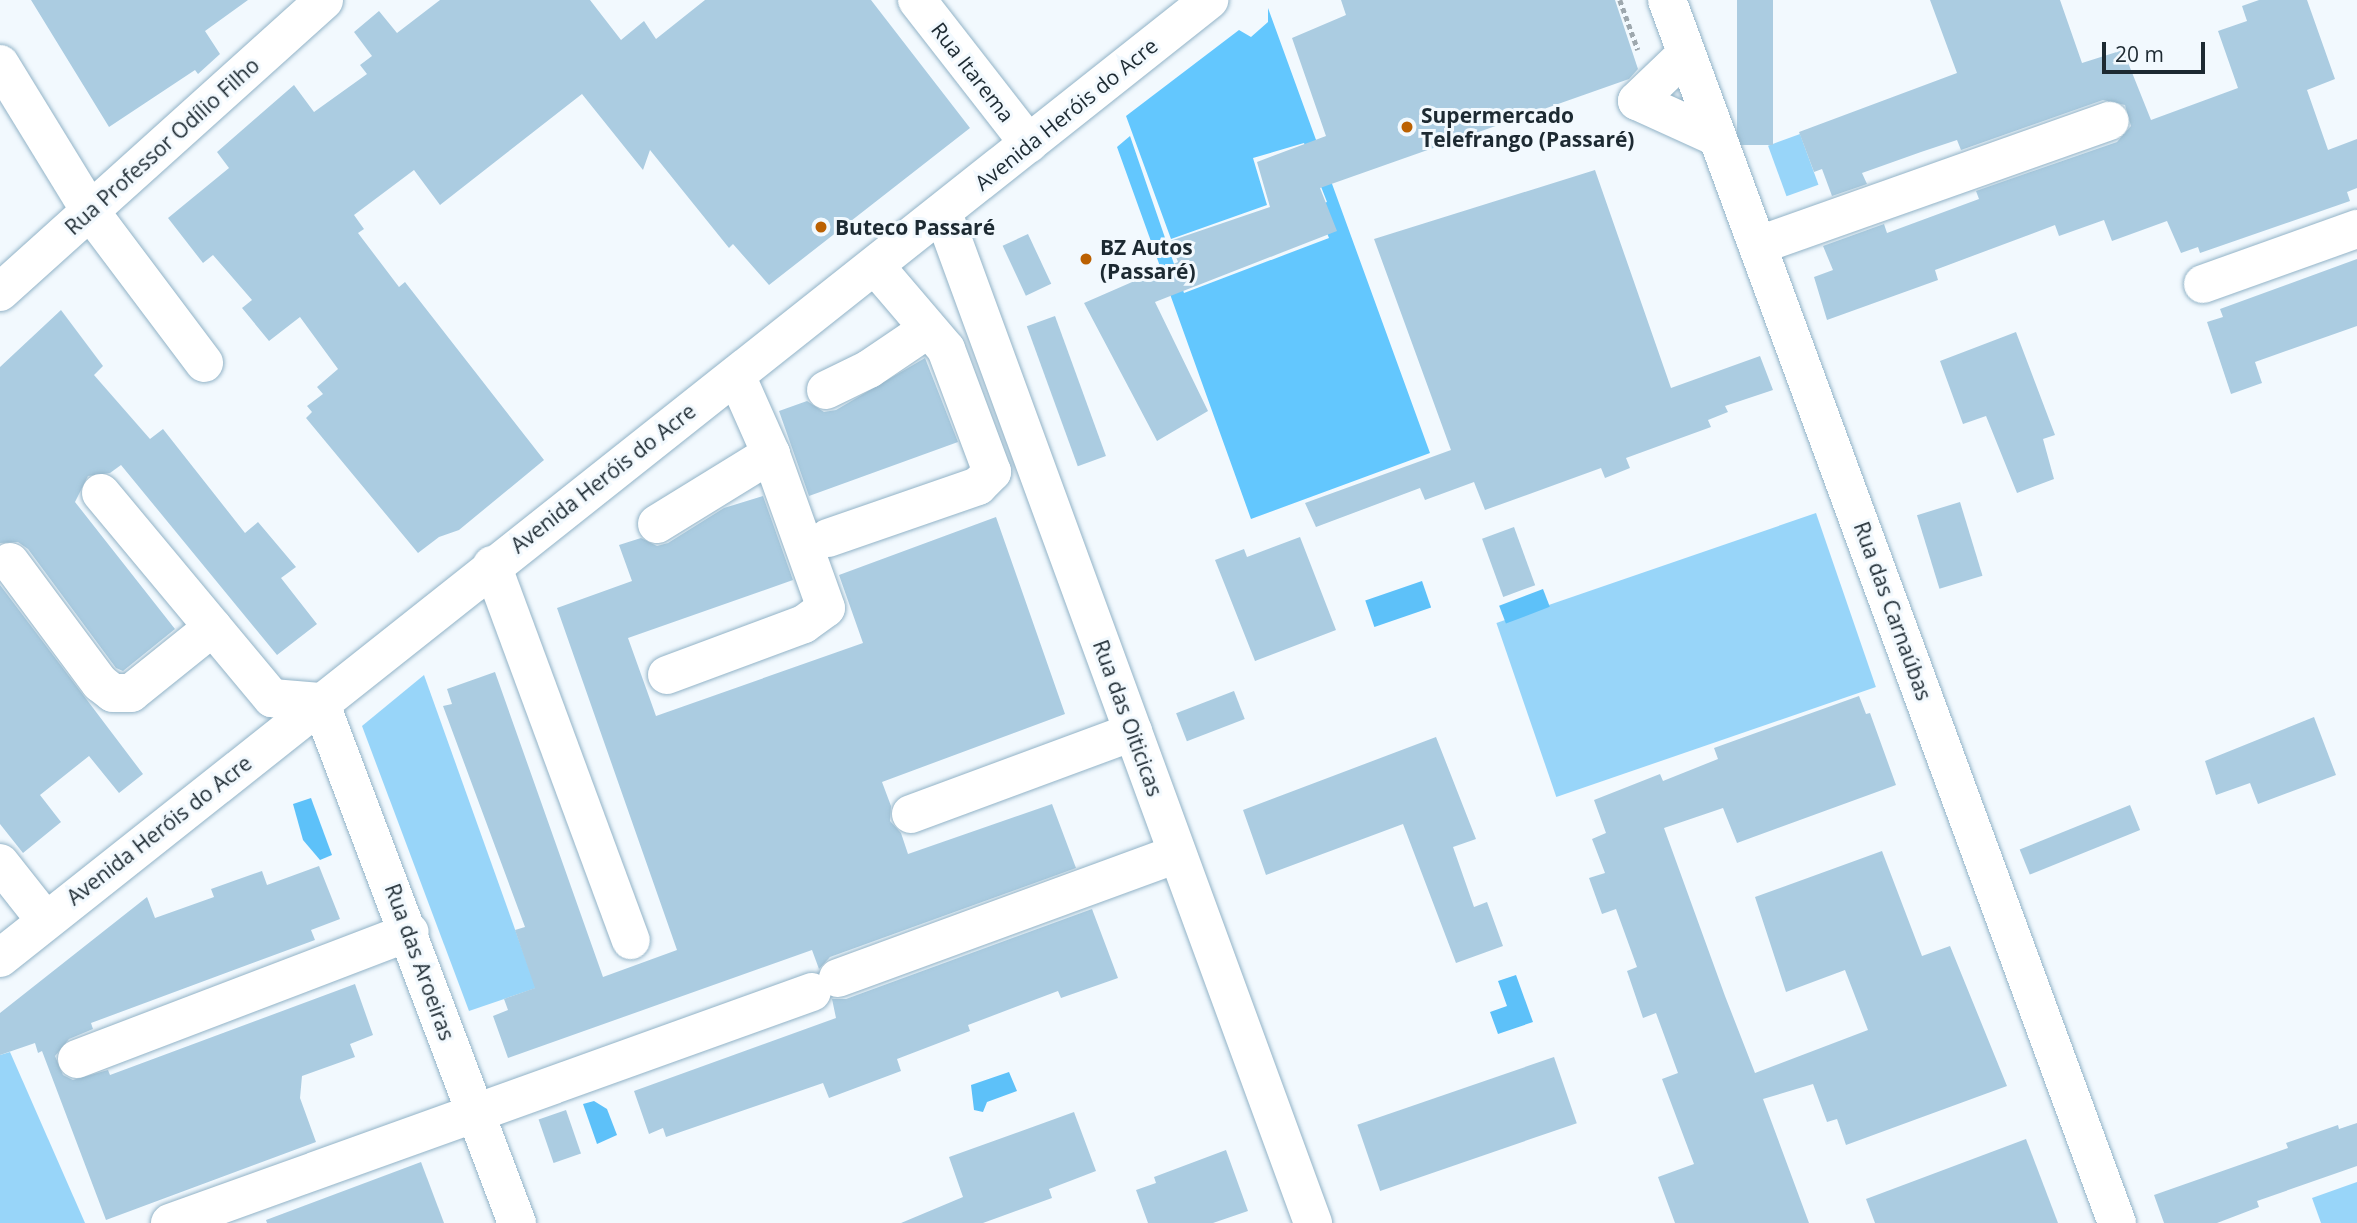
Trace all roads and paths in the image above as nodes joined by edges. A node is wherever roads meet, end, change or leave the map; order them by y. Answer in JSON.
{"nodes":[{"id":1,"x":324,"y":0,"type":"edge"},
{"id":2,"x":917,"y":0,"type":"edge"},
{"id":3,"x":1209,"y":0,"type":"edge"},
{"id":4,"x":1620,"y":0,"type":"edge"},
{"id":5,"x":1667,"y":0,"type":"edge"},
{"id":6,"x":1686,"y":54,"type":"junction"},
{"id":7,"x":0,"y":64,"type":"edge"},
{"id":8,"x":1651,"y":88,"type":"junction"},
{"id":9,"x":2110,"y":121,"type":"dead end"},
{"id":10,"x":1716,"y":137,"type":"junction"},
{"id":11,"x":1029,"y":144,"type":"junction"},
{"id":12,"x":90,"y":211,"type":"junction"},
{"id":13,"x":943,"y":214,"type":"junction"},
{"id":14,"x":2357,"y":229,"type":"edge"},
{"id":15,"x":1759,"y":245,"type":"junction"},
{"id":16,"x":876,"y":267,"type":"junction"},
{"id":17,"x":2203,"y":284,"type":"dead end"},
{"id":18,"x":0,"y":292,"type":"edge"},
{"id":19,"x":928,"y":329,"type":"junction"},
{"id":20,"x":204,"y":363,"type":"dead end"},
{"id":21,"x":736,"y":375,"type":"junction"},
{"id":22,"x":826,"y":390,"type":"dead end"},
{"id":23,"x":771,"y":454,"type":"junction"},
{"id":24,"x":101,"y":493,"type":"dead end"},
{"id":25,"x":657,"y":524,"type":"dead end"},
{"id":26,"x":828,"y":538,"type":"dead end"},
{"id":27,"x":10,"y":562,"type":"dead end"},
{"id":28,"x":492,"y":565,"type":"junction"},
{"id":29,"x":213,"y":627,"type":"junction"},
{"id":30,"x":667,"y":675,"type":"dead end"},
{"id":31,"x":320,"y":702,"type":"junction"},
{"id":32,"x":1133,"y":733,"type":"junction"},
{"id":33,"x":911,"y":814,"type":"dead end"},
{"id":34,"x":1177,"y":854,"type":"junction"},
{"id":35,"x":0,"y":863,"type":"edge"},
{"id":36,"x":45,"y":920,"type":"junction"},
{"id":37,"x":410,"y":932,"type":"junction"},
{"id":38,"x":631,"y":940,"type":"dead end"},
{"id":39,"x":0,"y":958,"type":"edge"},
{"id":40,"x":77,"y":1059,"type":"dead end"},
{"id":41,"x":476,"y":1112,"type":"junction"},
{"id":42,"x":170,"y":1223,"type":"edge"},
{"id":43,"x":517,"y":1223,"type":"edge"},
{"id":44,"x":1313,"y":1223,"type":"edge"},
{"id":45,"x":2117,"y":1223,"type":"edge"}],
"edges":[{"from":1,"to":12,"type":"street","name":"Rua Professor Odílio Filho"},
{"from":2,"to":11,"type":"street","name":"Rua Itarema"},
{"from":3,"to":11,"type":"street","name":"Avenida Heróis do Acre"},
{"from":4,"to":8,"type":"path"},
{"from":5,"to":6,"type":"street","name":"Rua das Carnaúbas"},
{"from":6,"to":8,"type":"street"},
{"from":6,"to":10,"type":"street","name":"Rua das Carnaúbas"},
{"from":7,"to":12,"type":"street"},
{"from":8,"to":10,"type":"street"},
{"from":9,"to":15,"type":"street"},
{"from":10,"to":15,"type":"street","name":"Rua das Carnaúbas"},
{"from":11,"to":13,"type":"street","name":"Avenida Heróis do Acre"},
{"from":12,"to":18,"type":"street","name":"Rua Professor Odílio Filho"},
{"from":12,"to":20,"type":"street"},
{"from":13,"to":16,"type":"street","name":"Avenida Heróis do Acre"},
{"from":13,"to":32,"type":"street","name":"Rua das Oiticicas"},
{"from":14,"to":17,"type":"street"},
{"from":15,"to":45,"type":"street","name":"Rua das Carnaúbas"},
{"from":16,"to":19,"type":"street"},
{"from":16,"to":21,"type":"street","name":"Avenida Heróis do Acre"},
{"from":19,"to":22,"type":"street"},
{"from":19,"to":26,"type":"street"},
{"from":21,"to":23,"type":"street"},
{"from":21,"to":28,"type":"street","name":"Avenida Heróis do Acre"},
{"from":23,"to":25,"type":"street"},
{"from":23,"to":30,"type":"street"},
{"from":24,"to":29,"type":"street"},
{"from":27,"to":29,"type":"street"},
{"from":28,"to":31,"type":"street","name":"Avenida Heróis do Acre"},
{"from":28,"to":38,"type":"street"},
{"from":29,"to":31,"type":"street"},
{"from":31,"to":36,"type":"street","name":"Avenida Heróis do Acre"},
{"from":31,"to":37,"type":"street","name":"Rua das Aroeiras"},
{"from":32,"to":33,"type":"street"},
{"from":32,"to":34,"type":"street","name":"Rua das Oiticicas"},
{"from":34,"to":41,"type":"street"},
{"from":34,"to":44,"type":"street","name":"Rua das Oiticicas"},
{"from":35,"to":36,"type":"street"},
{"from":36,"to":39,"type":"street","name":"Avenida Heróis do Acre"},
{"from":37,"to":40,"type":"street"},
{"from":37,"to":41,"type":"street","name":"Rua das Aroeiras"},
{"from":41,"to":42,"type":"street"},
{"from":41,"to":43,"type":"street","name":"Rua das Aroeiras"}]}
